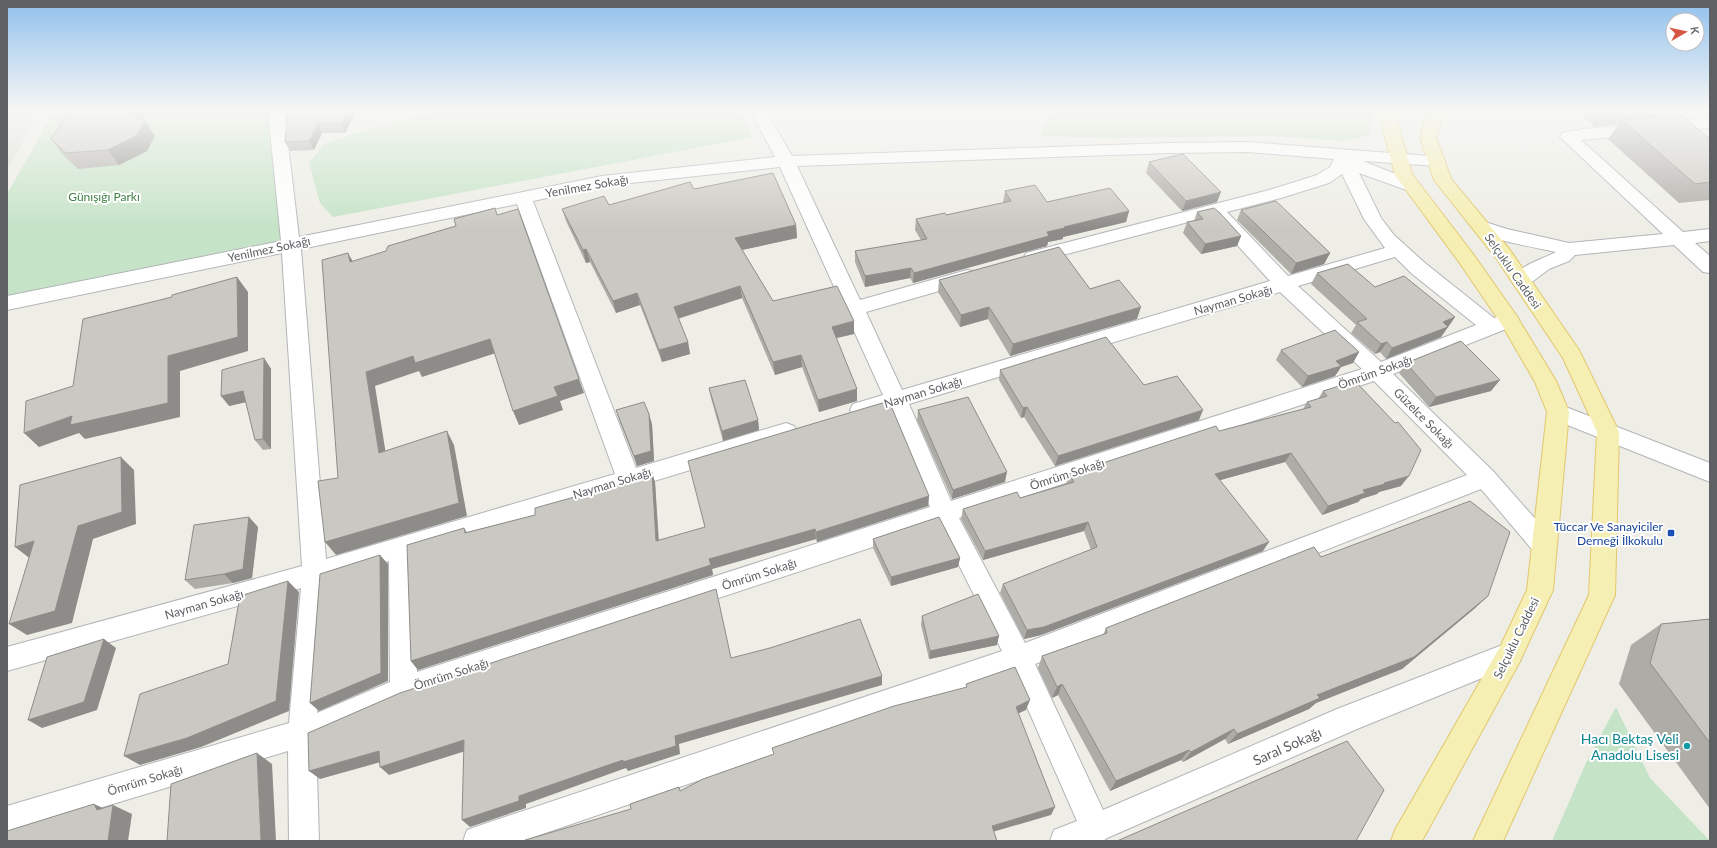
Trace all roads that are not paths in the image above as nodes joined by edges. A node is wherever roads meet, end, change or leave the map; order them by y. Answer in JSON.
{"nodes":[{"id":1,"x":280,"y":150,"type":"edge"},
{"id":2,"x":780,"y":150,"type":"edge"},
{"id":3,"x":1165,"y":150,"type":"edge"},
{"id":4,"x":1272,"y":150,"type":"edge"},
{"id":5,"x":1366,"y":150,"type":"edge"},
{"id":6,"x":1397,"y":150,"type":"edge"},
{"id":7,"x":1433,"y":150,"type":"edge"},
{"id":8,"x":1582,"y":150,"type":"edge"},
{"id":9,"x":1343,"y":157,"type":"junction"},
{"id":10,"x":1399,"y":159,"type":"junction"},
{"id":11,"x":786,"y":161,"type":"junction"},
{"id":12,"x":1437,"y":161,"type":"junction"},
{"id":13,"x":1412,"y":187,"type":"junction"},
{"id":14,"x":524,"y":197,"type":"junction"},
{"id":15,"x":1214,"y":211,"type":"junction"},
{"id":16,"x":1482,"y":227,"type":"junction"},
{"id":17,"x":1710,"y":235,"type":"edge"},
{"id":18,"x":1678,"y":238,"type":"junction"},
{"id":19,"x":291,"y":245,"type":"junction"},
{"id":20,"x":1569,"y":249,"type":"junction"},
{"id":21,"x":1398,"y":250,"type":"junction"},
{"id":22,"x":1015,"y":262,"type":"edge"},
{"id":23,"x":1710,"y":267,"type":"edge"},
{"id":24,"x":985,"y":270,"type":"edge"},
{"id":25,"x":1521,"y":280,"type":"junction"},
{"id":26,"x":1285,"y":285,"type":"junction"},
{"id":27,"x":7,"y":303,"type":"edge"},
{"id":28,"x":853,"y":309,"type":"junction"},
{"id":29,"x":1501,"y":324,"type":"junction"},
{"id":30,"x":1378,"y":372,"type":"junction"},
{"id":31,"x":896,"y":400,"type":"junction"},
{"id":32,"x":1558,"y":412,"type":"junction"},
{"id":33,"x":842,"y":416,"type":"edge"},
{"id":34,"x":804,"y":426,"type":"edge"},
{"id":35,"x":1608,"y":432,"type":"junction"},
{"id":36,"x":1710,"y":473,"type":"edge"},
{"id":37,"x":628,"y":478,"type":"junction"},
{"id":38,"x":1486,"y":478,"type":"junction"},
{"id":39,"x":945,"y":514,"type":"junction"},
{"id":40,"x":1544,"y":546,"type":"junction"},
{"id":41,"x":401,"y":547,"type":"junction"},
{"id":42,"x":315,"y":573,"type":"junction"},
{"id":43,"x":1510,"y":654,"type":"junction"},
{"id":44,"x":1019,"y":658,"type":"junction"},
{"id":45,"x":7,"y":659,"type":"edge"},
{"id":46,"x":404,"y":689,"type":"junction"},
{"id":47,"x":302,"y":733,"type":"junction"},
{"id":48,"x":7,"y":821,"type":"edge"},
{"id":49,"x":1096,"y":829,"type":"junction"},
{"id":50,"x":304,"y":841,"type":"edge"},
{"id":51,"x":478,"y":841,"type":"edge"},
{"id":52,"x":1065,"y":841,"type":"edge"},
{"id":53,"x":1406,"y":841,"type":"edge"},
{"id":54,"x":1488,"y":841,"type":"edge"}],
"edges":[{"from":1,"to":19,"type":"street"},
{"from":2,"to":11,"type":"street"},
{"from":3,"to":11,"type":"street","name":"Yenilmez Sokağı"},
{"from":4,"to":9,"type":"street","name":"Yenilmez Sokağı"},
{"from":5,"to":9,"type":"street"},
{"from":6,"to":10,"type":"main road","name":"Selçuklu Caddesi"},
{"from":7,"to":12,"type":"main road","name":"Selçuklu Caddesi"},
{"from":8,"to":18,"type":"street"},
{"from":9,"to":10,"type":"street","name":"Yenilmez Sokağı"},
{"from":9,"to":13,"type":"street"},
{"from":9,"to":15,"type":"street"},
{"from":9,"to":21,"type":"street"},
{"from":10,"to":12,"type":"street","name":"Yenilmez Sokağı"},
{"from":10,"to":13,"type":"main road","name":"Selçuklu Caddesi"},
{"from":11,"to":14,"type":"street","name":"Yenilmez Sokağı"},
{"from":11,"to":28,"type":"street"},
{"from":12,"to":16,"type":"main road","name":"Selçuklu Caddesi"},
{"from":13,"to":29,"type":"main road","name":"Selçuklu Caddesi"},
{"from":14,"to":19,"type":"street","name":"Yenilmez Sokağı"},
{"from":14,"to":37,"type":"street"},
{"from":15,"to":22,"type":"street"},
{"from":15,"to":26,"type":"street","name":"Güzelce Sokağı"},
{"from":16,"to":20,"type":"street"},
{"from":16,"to":25,"type":"main road","name":"Selçuklu Caddesi"},
{"from":17,"to":18,"type":"street"},
{"from":18,"to":20,"type":"street"},
{"from":18,"to":23,"type":"street"},
{"from":19,"to":27,"type":"street","name":"Yenilmez Sokağı"},
{"from":19,"to":42,"type":"street"},
{"from":20,"to":25,"type":"street"},
{"from":21,"to":26,"type":"street","name":"Nayman Sokağı"},
{"from":21,"to":29,"type":"street"},
{"from":24,"to":28,"type":"street"},
{"from":25,"to":35,"type":"main road","name":"Selçuklu Caddesi"},
{"from":26,"to":30,"type":"street","name":"Güzelce Sokağı"},
{"from":26,"to":31,"type":"street","name":"Nayman Sokağı"},
{"from":28,"to":31,"type":"street"},
{"from":29,"to":30,"type":"street","name":"Ömrüm Sokağı"},
{"from":29,"to":32,"type":"main road","name":"Selçuklu Caddesi"},
{"from":30,"to":38,"type":"street","name":"Güzelce Sokağı"},
{"from":30,"to":39,"type":"street","name":"Ömrüm Sokağı"},
{"from":31,"to":33,"type":"street","name":"Nayman Sokağı"},
{"from":31,"to":39,"type":"street"},
{"from":32,"to":35,"type":"street"},
{"from":32,"to":40,"type":"main road","name":"Selçuklu Caddesi"},
{"from":34,"to":37,"type":"street","name":"Nayman Sokağı"},
{"from":35,"to":36,"type":"street"},
{"from":35,"to":54,"type":"main road","name":"Selçuklu Caddesi"},
{"from":37,"to":41,"type":"street","name":"Nayman Sokağı"},
{"from":38,"to":40,"type":"street","name":"Güzelce Sokağı"},
{"from":38,"to":44,"type":"street"},
{"from":39,"to":44,"type":"street"},
{"from":39,"to":46,"type":"street","name":"Ömrüm Sokağı"},
{"from":40,"to":43,"type":"main road","name":"Selçuklu Caddesi"},
{"from":41,"to":42,"type":"street","name":"Nayman Sokağı"},
{"from":41,"to":46,"type":"street"},
{"from":42,"to":45,"type":"street","name":"Nayman Sokağı"},
{"from":42,"to":47,"type":"street"},
{"from":43,"to":49,"type":"street","name":"Saral Sokağı"},
{"from":43,"to":53,"type":"main road","name":"Selçuklu Caddesi"},
{"from":44,"to":49,"type":"street"},
{"from":44,"to":51,"type":"street"},
{"from":46,"to":47,"type":"street","name":"Ömrüm Sokağı"},
{"from":47,"to":48,"type":"street","name":"Ömrüm Sokağı"},
{"from":47,"to":50,"type":"street"},
{"from":49,"to":52,"type":"street","name":"Saral Sokağı"}]}
